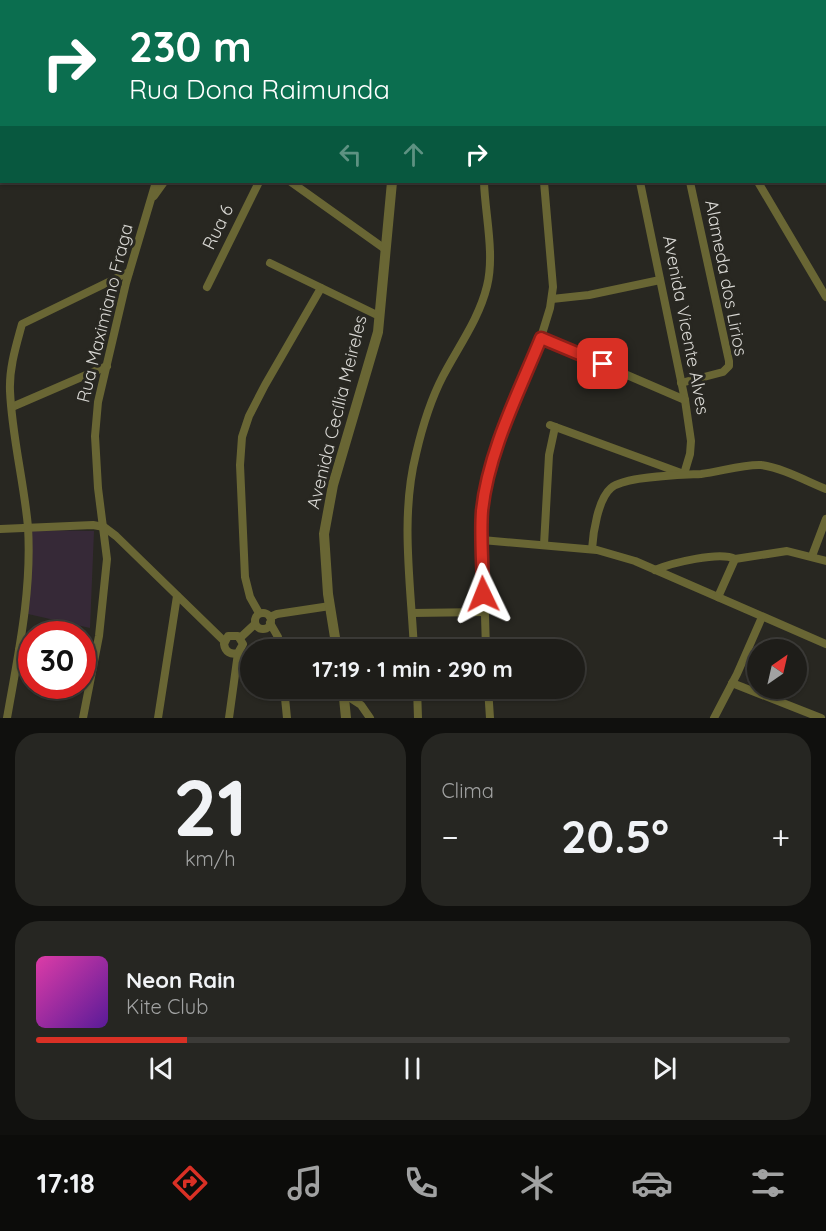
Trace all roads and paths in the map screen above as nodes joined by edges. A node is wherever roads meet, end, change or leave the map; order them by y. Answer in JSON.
{"nodes":[{"id":1,"x":156,"y":183,"type":"edge"},
{"id":2,"x":163,"y":183,"type":"edge"},
{"id":3,"x":259,"y":183,"type":"edge"},
{"id":4,"x":292,"y":183,"type":"edge"},
{"id":5,"x":392,"y":183,"type":"edge"},
{"id":6,"x":484,"y":183,"type":"edge"},
{"id":7,"x":544,"y":183,"type":"edge"},
{"id":8,"x":640,"y":183,"type":"edge"},
{"id":9,"x":690,"y":183,"type":"edge"},
{"id":10,"x":759,"y":183,"type":"edge"},
{"id":11,"x":150,"y":202,"type":"junction"},
{"id":12,"x":386,"y":249,"type":"junction"},
{"id":13,"x":270,"y":263,"type":"dead end"},
{"id":14,"x":129,"y":272,"type":"junction"},
{"id":15,"x":660,"y":279,"type":"junction"},
{"id":16,"x":207,"y":287,"type":"dead end"},
{"id":17,"x":321,"y":288,"type":"junction"},
{"id":18,"x":826,"y":297,"type":"edge"},
{"id":19,"x":552,"y":299,"type":"junction"},
{"id":20,"x":379,"y":316,"type":"junction"},
{"id":21,"x":541,"y":338,"type":"junction"},
{"id":22,"x":107,"y":366,"type":"junction"},
{"id":23,"x":681,"y":383,"type":"junction"},
{"id":24,"x":685,"y":400,"type":"junction"},
{"id":25,"x":12,"y":407,"type":"junction"},
{"id":26,"x":684,"y":474,"type":"junction"},
{"id":27,"x":826,"y":489,"type":"edge"},
{"id":28,"x":826,"y":519,"type":"edge"},
{"id":29,"x":28,"y":527,"type":"junction"},
{"id":30,"x":104,"y":527,"type":"junction"},
{"id":31,"x":0,"y":529,"type":"edge"},
{"id":32,"x":482,"y":540,"type":"junction"},
{"id":33,"x":544,"y":545,"type":"junction"},
{"id":34,"x":592,"y":549,"type":"junction"},
{"id":35,"x":812,"y":556,"type":"junction"},
{"id":36,"x":735,"y":559,"type":"junction"},
{"id":37,"x":826,"y":561,"type":"edge"},
{"id":38,"x":655,"y":570,"type":"junction"},
{"id":39,"x":177,"y":596,"type":"junction"},
{"id":40,"x":718,"y":597,"type":"junction"},
{"id":41,"x":330,"y":606,"type":"junction"},
{"id":42,"x":484,"y":612,"type":"junction"},
{"id":43,"x":259,"y":613,"type":"junction"},
{"id":44,"x":412,"y":613,"type":"junction"},
{"id":45,"x":762,"y":617,"type":"junction"},
{"id":46,"x":270,"y":620,"type":"junction"},
{"id":47,"x":22,"y":621,"type":"edge"},
{"id":48,"x":255,"y":624,"type":"junction"},
{"id":49,"x":240,"y":638,"type":"junction"},
{"id":50,"x":278,"y":639,"type":"edge"},
{"id":51,"x":335,"y":639,"type":"edge"},
{"id":52,"x":413,"y":639,"type":"edge"},
{"id":53,"x":485,"y":639,"type":"edge"},
{"id":54,"x":224,"y":641,"type":"junction"},
{"id":55,"x":826,"y":644,"type":"edge"},
{"id":56,"x":96,"y":649,"type":"edge"},
{"id":57,"x":238,"y":652,"type":"junction"},
{"id":58,"x":18,"y":656,"type":"edge"},
{"id":59,"x":732,"y":683,"type":"junction"},
{"id":60,"x":87,"y":699,"type":"edge"},
{"id":61,"x":285,"y":699,"type":"edge"},
{"id":62,"x":344,"y":699,"type":"edge"},
{"id":63,"x":353,"y":699,"type":"edge"},
{"id":64,"x":417,"y":699,"type":"edge"},
{"id":65,"x":489,"y":699,"type":"edge"},
{"id":66,"x":803,"y":715,"type":"edge"},
{"id":67,"x":7,"y":718,"type":"edge"},
{"id":68,"x":83,"y":718,"type":"edge"},
{"id":69,"x":158,"y":718,"type":"edge"},
{"id":70,"x":229,"y":718,"type":"edge"},
{"id":71,"x":287,"y":718,"type":"edge"},
{"id":72,"x":346,"y":718,"type":"edge"},
{"id":73,"x":370,"y":718,"type":"edge"},
{"id":74,"x":418,"y":718,"type":"edge"},
{"id":75,"x":490,"y":718,"type":"edge"},
{"id":76,"x":714,"y":718,"type":"edge"},
{"id":77,"x":821,"y":718,"type":"edge"}],
"edges":[{"from":1,"to":11,"type":"street","name":"Rua Maximiano Fraga"},
{"from":2,"to":11,"type":"street","name":"Rua Maximiano Fraga"},
{"from":3,"to":16,"type":"street","name":"Rua 6"},
{"from":4,"to":12,"type":"street"},
{"from":5,"to":12,"type":"street","name":"Avenida Cecília Meireles"},
{"from":6,"to":44,"type":"street"},
{"from":7,"to":19,"type":"street"},
{"from":8,"to":15,"type":"street","name":"Avenida Vicente Alves"},
{"from":9,"to":23,"type":"street","name":"Alameda dos Lirios"},
{"from":10,"to":18,"type":"street"},
{"from":11,"to":14,"type":"street","name":"Rua Maximiano Fraga"},
{"from":12,"to":20,"type":"street","name":"Avenida Cecília Meireles"},
{"from":13,"to":17,"type":"street"},
{"from":14,"to":22,"type":"street","name":"Rua Maximiano Fraga"},
{"from":14,"to":25,"type":"street"},
{"from":15,"to":19,"type":"street"},
{"from":15,"to":23,"type":"street","name":"Avenida Vicente Alves"},
{"from":17,"to":20,"type":"street"},
{"from":17,"to":43,"type":"street"},
{"from":19,"to":21,"type":"street"},
{"from":20,"to":41,"type":"street","name":"Avenida Cecília Meireles"},
{"from":21,"to":24,"type":"street"},
{"from":21,"to":32,"type":"street"},
{"from":22,"to":25,"type":"street"},
{"from":22,"to":30,"type":"street","name":"Rua Maximiano Fraga"},
{"from":23,"to":24,"type":"street","name":"Avenida Vicente Alves"},
{"from":24,"to":26,"type":"street","name":"Avenida Vicente Alves"},
{"from":25,"to":29,"type":"street"},
{"from":26,"to":27,"type":"street"},
{"from":26,"to":33,"type":"street"},
{"from":26,"to":34,"type":"street"},
{"from":28,"to":35,"type":"street"},
{"from":29,"to":30,"type":"street"},
{"from":29,"to":31,"type":"street"},
{"from":29,"to":47,"type":"street"},
{"from":30,"to":39,"type":"street"},
{"from":30,"to":56,"type":"street","name":"Rua Maximiano Fraga"},
{"from":32,"to":33,"type":"street"},
{"from":32,"to":42,"type":"street"},
{"from":33,"to":34,"type":"street"},
{"from":34,"to":38,"type":"street"},
{"from":35,"to":36,"type":"street"},
{"from":35,"to":37,"type":"street"},
{"from":36,"to":38,"type":"street"},
{"from":36,"to":40,"type":"street"},
{"from":38,"to":40,"type":"street"},
{"from":39,"to":54,"type":"street"},
{"from":39,"to":69,"type":"street"},
{"from":40,"to":45,"type":"street"},
{"from":41,"to":46,"type":"street"},
{"from":41,"to":51,"type":"street","name":"Avenida Cecília Meireles"},
{"from":42,"to":44,"type":"street"},
{"from":42,"to":53,"type":"street"},
{"from":43,"to":46,"type":"street"},
{"from":43,"to":48,"type":"street"},
{"from":44,"to":52,"type":"street"},
{"from":45,"to":55,"type":"street"},
{"from":45,"to":59,"type":"street"},
{"from":46,"to":48,"type":"street"},
{"from":46,"to":50,"type":"street"},
{"from":48,"to":49,"type":"street"},
{"from":49,"to":54,"type":"street"},
{"from":49,"to":57,"type":"street"},
{"from":54,"to":57,"type":"street"},
{"from":57,"to":70,"type":"street"},
{"from":58,"to":67,"type":"street"},
{"from":59,"to":66,"type":"street"},
{"from":59,"to":76,"type":"street"},
{"from":60,"to":68,"type":"street","name":"Rua Maximiano Fraga"},
{"from":61,"to":71,"type":"street"},
{"from":62,"to":72,"type":"street"},
{"from":63,"to":73,"type":"street"},
{"from":64,"to":74,"type":"street"},
{"from":65,"to":75,"type":"street"},
{"from":66,"to":77,"type":"street"}]}
